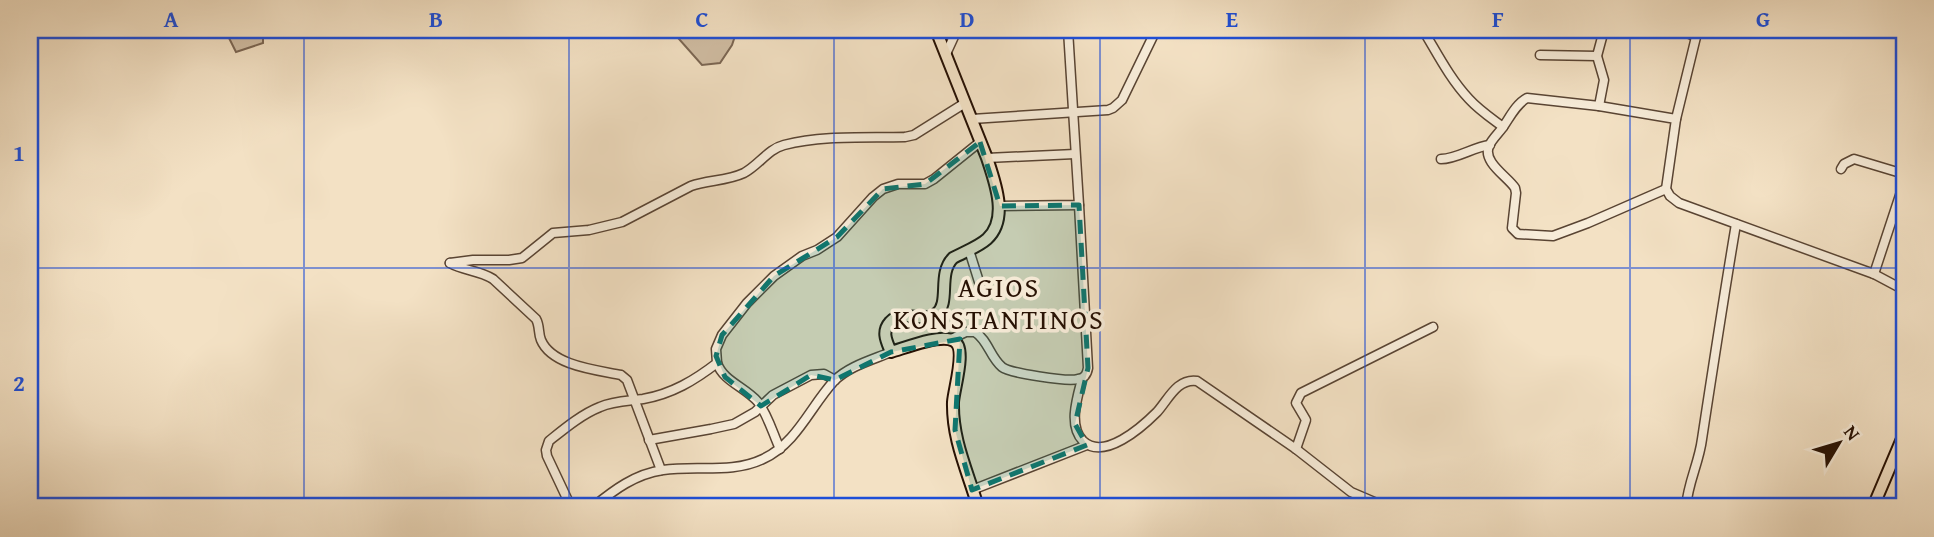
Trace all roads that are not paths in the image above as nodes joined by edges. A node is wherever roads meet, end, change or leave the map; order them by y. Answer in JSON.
{"nodes":[{"id":1,"x":936,"y":30,"type":"edge"},
{"id":2,"x":957,"y":30,"type":"edge"},
{"id":3,"x":1068,"y":30,"type":"edge"},
{"id":4,"x":1156,"y":30,"type":"edge"},
{"id":5,"x":1423,"y":30,"type":"edge"},
{"id":6,"x":1604,"y":30,"type":"edge"},
{"id":7,"x":1681,"y":30,"type":"edge"},
{"id":8,"x":1698,"y":32,"type":"edge"},
{"id":9,"x":946,"y":54,"type":"junction"},
{"id":10,"x":1540,"y":55,"type":"dead end"},
{"id":11,"x":1597,"y":55,"type":"junction"},
{"id":12,"x":965,"y":103,"type":"junction"},
{"id":13,"x":1599,"y":106,"type":"junction"},
{"id":14,"x":1073,"y":114,"type":"junction"},
{"id":15,"x":972,"y":119,"type":"junction"},
{"id":16,"x":1676,"y":119,"type":"junction"},
{"id":17,"x":1503,"y":127,"type":"junction"},
{"id":18,"x":980,"y":142,"type":"junction"},
{"id":19,"x":1490,"y":145,"type":"junction"},
{"id":20,"x":1075,"y":154,"type":"junction"},
{"id":21,"x":987,"y":158,"type":"junction"},
{"id":22,"x":1441,"y":159,"type":"dead end"},
{"id":23,"x":1840,"y":169,"type":"dead end"},
{"id":24,"x":1904,"y":174,"type":"edge"},
{"id":25,"x":1904,"y":183,"type":"edge"},
{"id":26,"x":1666,"y":189,"type":"junction"},
{"id":27,"x":1079,"y":205,"type":"junction"},
{"id":28,"x":999,"y":206,"type":"junction"},
{"id":29,"x":1737,"y":224,"type":"junction"},
{"id":30,"x":969,"y":250,"type":"junction"},
{"id":31,"x":1874,"y":274,"type":"junction"},
{"id":32,"x":980,"y":285,"type":"dead end"},
{"id":33,"x":1904,"y":290,"type":"edge"},
{"id":34,"x":1433,"y":327,"type":"dead end"},
{"id":35,"x":951,"y":339,"type":"junction"},
{"id":36,"x":891,"y":352,"type":"junction"},
{"id":37,"x":717,"y":363,"type":"junction"},
{"id":38,"x":1082,"y":379,"type":"junction"},
{"id":39,"x":835,"y":380,"type":"junction"},
{"id":40,"x":635,"y":400,"type":"junction"},
{"id":41,"x":761,"y":406,"type":"junction"},
{"id":42,"x":1904,"y":434,"type":"edge"},
{"id":43,"x":649,"y":440,"type":"junction"},
{"id":44,"x":1087,"y":445,"type":"junction"},
{"id":45,"x":780,"y":449,"type":"junction"},
{"id":46,"x":1296,"y":449,"type":"junction"},
{"id":47,"x":661,"y":470,"type":"junction"},
{"id":48,"x":972,"y":490,"type":"junction"},
{"id":49,"x":571,"y":507,"type":"edge"},
{"id":50,"x":593,"y":507,"type":"edge"},
{"id":51,"x":978,"y":507,"type":"edge"},
{"id":52,"x":1386,"y":507,"type":"edge"},
{"id":53,"x":1686,"y":507,"type":"edge"},
{"id":54,"x":1873,"y":507,"type":"edge"}],
"edges":[{"from":1,"to":9,"type":"main road"},
{"from":2,"to":9,"type":"street"},
{"from":3,"to":14,"type":"street"},
{"from":4,"to":14,"type":"street"},
{"from":5,"to":17,"type":"street"},
{"from":6,"to":11,"type":"street"},
{"from":7,"to":8,"type":"street"},
{"from":8,"to":16,"type":"street"},
{"from":9,"to":12,"type":"main road"},
{"from":10,"to":11,"type":"street"},
{"from":11,"to":13,"type":"street"},
{"from":12,"to":15,"type":"main road"},
{"from":12,"to":40,"type":"street"},
{"from":13,"to":16,"type":"street"},
{"from":13,"to":17,"type":"street"},
{"from":14,"to":15,"type":"street"},
{"from":14,"to":20,"type":"street"},
{"from":15,"to":18,"type":"main road"},
{"from":16,"to":26,"type":"street"},
{"from":17,"to":19,"type":"street"},
{"from":18,"to":21,"type":"main road"},
{"from":18,"to":37,"type":"street"},
{"from":19,"to":22,"type":"street"},
{"from":19,"to":26,"type":"street"},
{"from":20,"to":21,"type":"street"},
{"from":20,"to":27,"type":"street"},
{"from":21,"to":28,"type":"main road"},
{"from":23,"to":24,"type":"street"},
{"from":25,"to":31,"type":"street"},
{"from":26,"to":29,"type":"street"},
{"from":27,"to":28,"type":"street"},
{"from":27,"to":38,"type":"street"},
{"from":28,"to":30,"type":"main road"},
{"from":29,"to":31,"type":"street"},
{"from":29,"to":53,"type":"street"},
{"from":30,"to":32,"type":"street"},
{"from":30,"to":36,"type":"main road"},
{"from":31,"to":33,"type":"street"},
{"from":34,"to":46,"type":"street"},
{"from":35,"to":36,"type":"main road"},
{"from":35,"to":38,"type":"street"},
{"from":35,"to":48,"type":"main road"},
{"from":36,"to":39,"type":"street"},
{"from":37,"to":40,"type":"street"},
{"from":37,"to":41,"type":"street"},
{"from":38,"to":44,"type":"street"},
{"from":39,"to":41,"type":"street"},
{"from":39,"to":45,"type":"street"},
{"from":40,"to":43,"type":"street"},
{"from":40,"to":49,"type":"street"},
{"from":41,"to":43,"type":"street"},
{"from":41,"to":45,"type":"street"},
{"from":42,"to":54,"type":"main road"},
{"from":43,"to":47,"type":"street"},
{"from":44,"to":46,"type":"street"},
{"from":44,"to":48,"type":"street"},
{"from":45,"to":47,"type":"street"},
{"from":46,"to":52,"type":"street"},
{"from":47,"to":50,"type":"street"},
{"from":48,"to":51,"type":"main road"}]}
